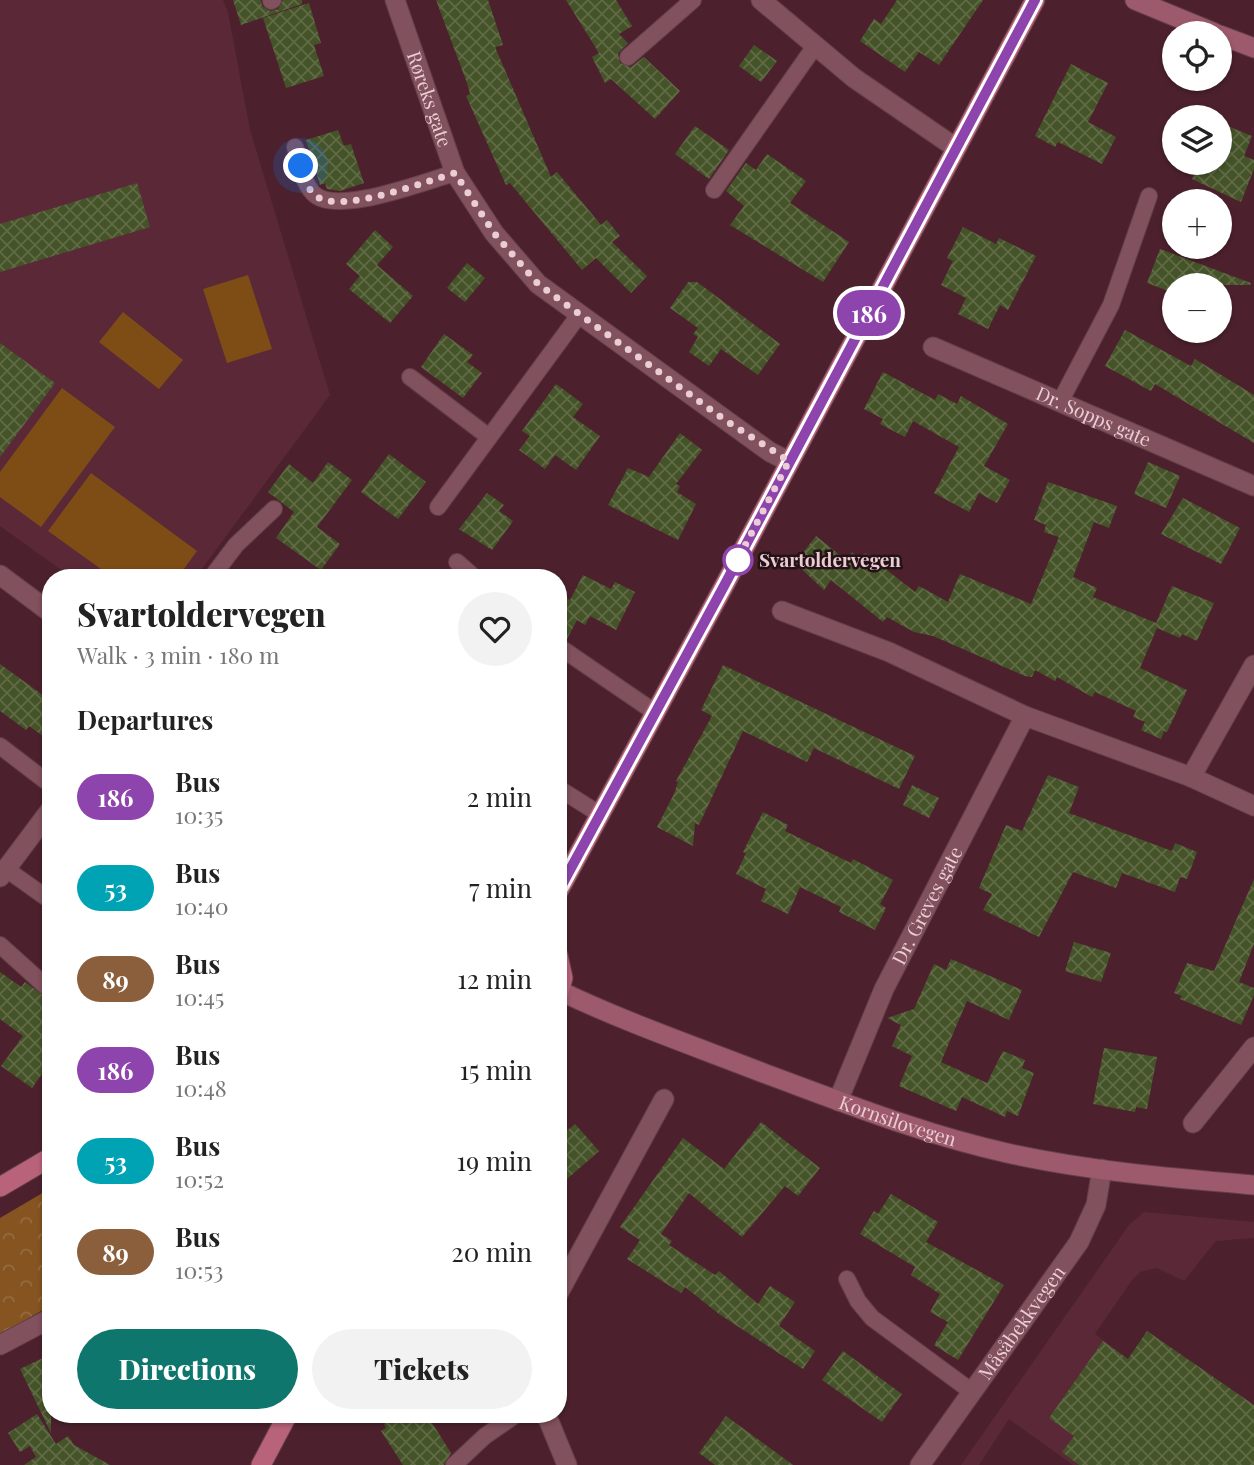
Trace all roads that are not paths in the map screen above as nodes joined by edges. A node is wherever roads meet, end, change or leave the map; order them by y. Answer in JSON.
{"nodes":[{"id":1,"x":395,"y":0,"type":"edge"},
{"id":2,"x":693,"y":0,"type":"edge"},
{"id":3,"x":761,"y":0,"type":"edge"},
{"id":4,"x":1035,"y":0,"type":"edge"},
{"id":5,"x":1135,"y":0,"type":"edge"},
{"id":6,"x":1186,"y":21,"type":"edge"},
{"id":7,"x":1232,"y":40,"type":"edge"},
{"id":8,"x":815,"y":46,"type":"junction"},
{"id":9,"x":1254,"y":48,"type":"edge"},
{"id":10,"x":628,"y":57,"type":"dead end"},
{"id":11,"x":295,"y":147,"type":"dead end"},
{"id":12,"x":956,"y":148,"type":"junction"},
{"id":13,"x":455,"y":173,"type":"junction"},
{"id":14,"x":714,"y":190,"type":"dead end"},
{"id":15,"x":1149,"y":196,"type":"dead end"},
{"id":16,"x":579,"y":315,"type":"junction"},
{"id":17,"x":933,"y":347,"type":"dead end"},
{"id":18,"x":410,"y":377,"type":"dead end"},
{"id":19,"x":1060,"y":402,"type":"junction"},
{"id":20,"x":489,"y":437,"type":"junction"},
{"id":21,"x":789,"y":461,"type":"junction"},
{"id":22,"x":1254,"y":486,"type":"edge"},
{"id":23,"x":438,"y":507,"type":"dead end"},
{"id":24,"x":274,"y":509,"type":"dead end"},
{"id":25,"x":457,"y":562,"type":"dead end"},
{"id":26,"x":218,"y":569,"type":"edge"},
{"id":27,"x":465,"y":569,"type":"edge"},
{"id":28,"x":0,"y":575,"type":"edge"},
{"id":29,"x":42,"y":606,"type":"edge"},
{"id":30,"x":782,"y":611,"type":"dead end"},
{"id":31,"x":567,"y":652,"type":"edge"},
{"id":32,"x":1254,"y":665,"type":"edge"},
{"id":33,"x":656,"y":713,"type":"junction"},
{"id":34,"x":1025,"y":716,"type":"junction"},
{"id":35,"x":0,"y":746,"type":"edge"},
{"id":36,"x":1191,"y":777,"type":"junction"},
{"id":37,"x":42,"y":778,"type":"edge"},
{"id":38,"x":567,"y":794,"type":"edge"},
{"id":39,"x":1254,"y":806,"type":"edge"},
{"id":40,"x":601,"y":815,"type":"junction"},
{"id":41,"x":42,"y":821,"type":"edge"},
{"id":42,"x":3,"y":873,"type":"edge"},
{"id":43,"x":567,"y":876,"type":"edge"},
{"id":44,"x":42,"y":896,"type":"edge"},
{"id":45,"x":0,"y":944,"type":"edge"},
{"id":46,"x":42,"y":983,"type":"edge"},
{"id":47,"x":567,"y":996,"type":"edge"},
{"id":48,"x":1254,"y":1047,"type":"edge"},
{"id":49,"x":664,"y":1099,"type":"dead end"},
{"id":50,"x":838,"y":1101,"type":"junction"},
{"id":51,"x":1193,"y":1123,"type":"dead end"},
{"id":52,"x":42,"y":1162,"type":"edge"},
{"id":53,"x":1102,"y":1169,"type":"junction"},
{"id":54,"x":1254,"y":1185,"type":"edge"},
{"id":55,"x":0,"y":1186,"type":"edge"},
{"id":56,"x":567,"y":1277,"type":"edge"},
{"id":57,"x":847,"y":1279,"type":"dead end"},
{"id":58,"x":42,"y":1323,"type":"edge"},
{"id":59,"x":0,"y":1345,"type":"edge"},
{"id":60,"x":971,"y":1391,"type":"junction"},
{"id":61,"x":283,"y":1423,"type":"edge"},
{"id":62,"x":504,"y":1423,"type":"edge"},
{"id":63,"x":549,"y":1423,"type":"edge"},
{"id":64,"x":560,"y":1462,"type":"edge"},
{"id":65,"x":261,"y":1465,"type":"edge"},
{"id":66,"x":454,"y":1465,"type":"edge"},
{"id":67,"x":920,"y":1465,"type":"edge"}],
"edges":[{"from":1,"to":13,"type":"street","name":"Røreks gate"},
{"from":2,"to":10,"type":"lane"},
{"from":3,"to":8,"type":"street"},
{"from":4,"to":12,"type":"main road"},
{"from":5,"to":6,"type":"main road"},
{"from":7,"to":9,"type":"main road"},
{"from":8,"to":12,"type":"street"},
{"from":8,"to":14,"type":"lane"},
{"from":11,"to":13,"type":"lane"},
{"from":12,"to":21,"type":"main road"},
{"from":13,"to":16,"type":"street","name":"Røreks gate"},
{"from":15,"to":19,"type":"lane"},
{"from":16,"to":20,"type":"lane"},
{"from":16,"to":21,"type":"street","name":"Røreks gate"},
{"from":17,"to":19,"type":"street","name":"Dr. Sopps gate"},
{"from":18,"to":20,"type":"lane"},
{"from":19,"to":22,"type":"street","name":"Dr. Sopps gate"},
{"from":20,"to":23,"type":"lane"},
{"from":21,"to":33,"type":"main road"},
{"from":24,"to":26,"type":"lane"},
{"from":25,"to":27,"type":"lane"},
{"from":28,"to":29,"type":"street"},
{"from":30,"to":34,"type":"street"},
{"from":31,"to":33,"type":"lane"},
{"from":32,"to":36,"type":"street"},
{"from":33,"to":40,"type":"main road"},
{"from":34,"to":36,"type":"street"},
{"from":34,"to":50,"type":"street","name":"Dr. Greves gate"},
{"from":35,"to":37,"type":"lane"},
{"from":36,"to":39,"type":"street"},
{"from":38,"to":40,"type":"lane"},
{"from":40,"to":43,"type":"main road"},
{"from":41,"to":42,"type":"street"},
{"from":42,"to":44,"type":"lane"},
{"from":45,"to":46,"type":"lane"},
{"from":47,"to":50,"type":"main road","name":"Kornsilovegen"},
{"from":48,"to":51,"type":"street"},
{"from":49,"to":56,"type":"street"},
{"from":50,"to":53,"type":"main road","name":"Kornsilovegen"},
{"from":52,"to":55,"type":"main road"},
{"from":53,"to":54,"type":"main road","name":"Kornsilovegen"},
{"from":53,"to":60,"type":"street","name":"Måsåbekkvegen"},
{"from":57,"to":60,"type":"lane"},
{"from":58,"to":59,"type":"street"},
{"from":60,"to":67,"type":"street","name":"Måsåbekkvegen"},
{"from":61,"to":65,"type":"main road"},
{"from":62,"to":66,"type":"lane"},
{"from":63,"to":64,"type":"street"}]}
